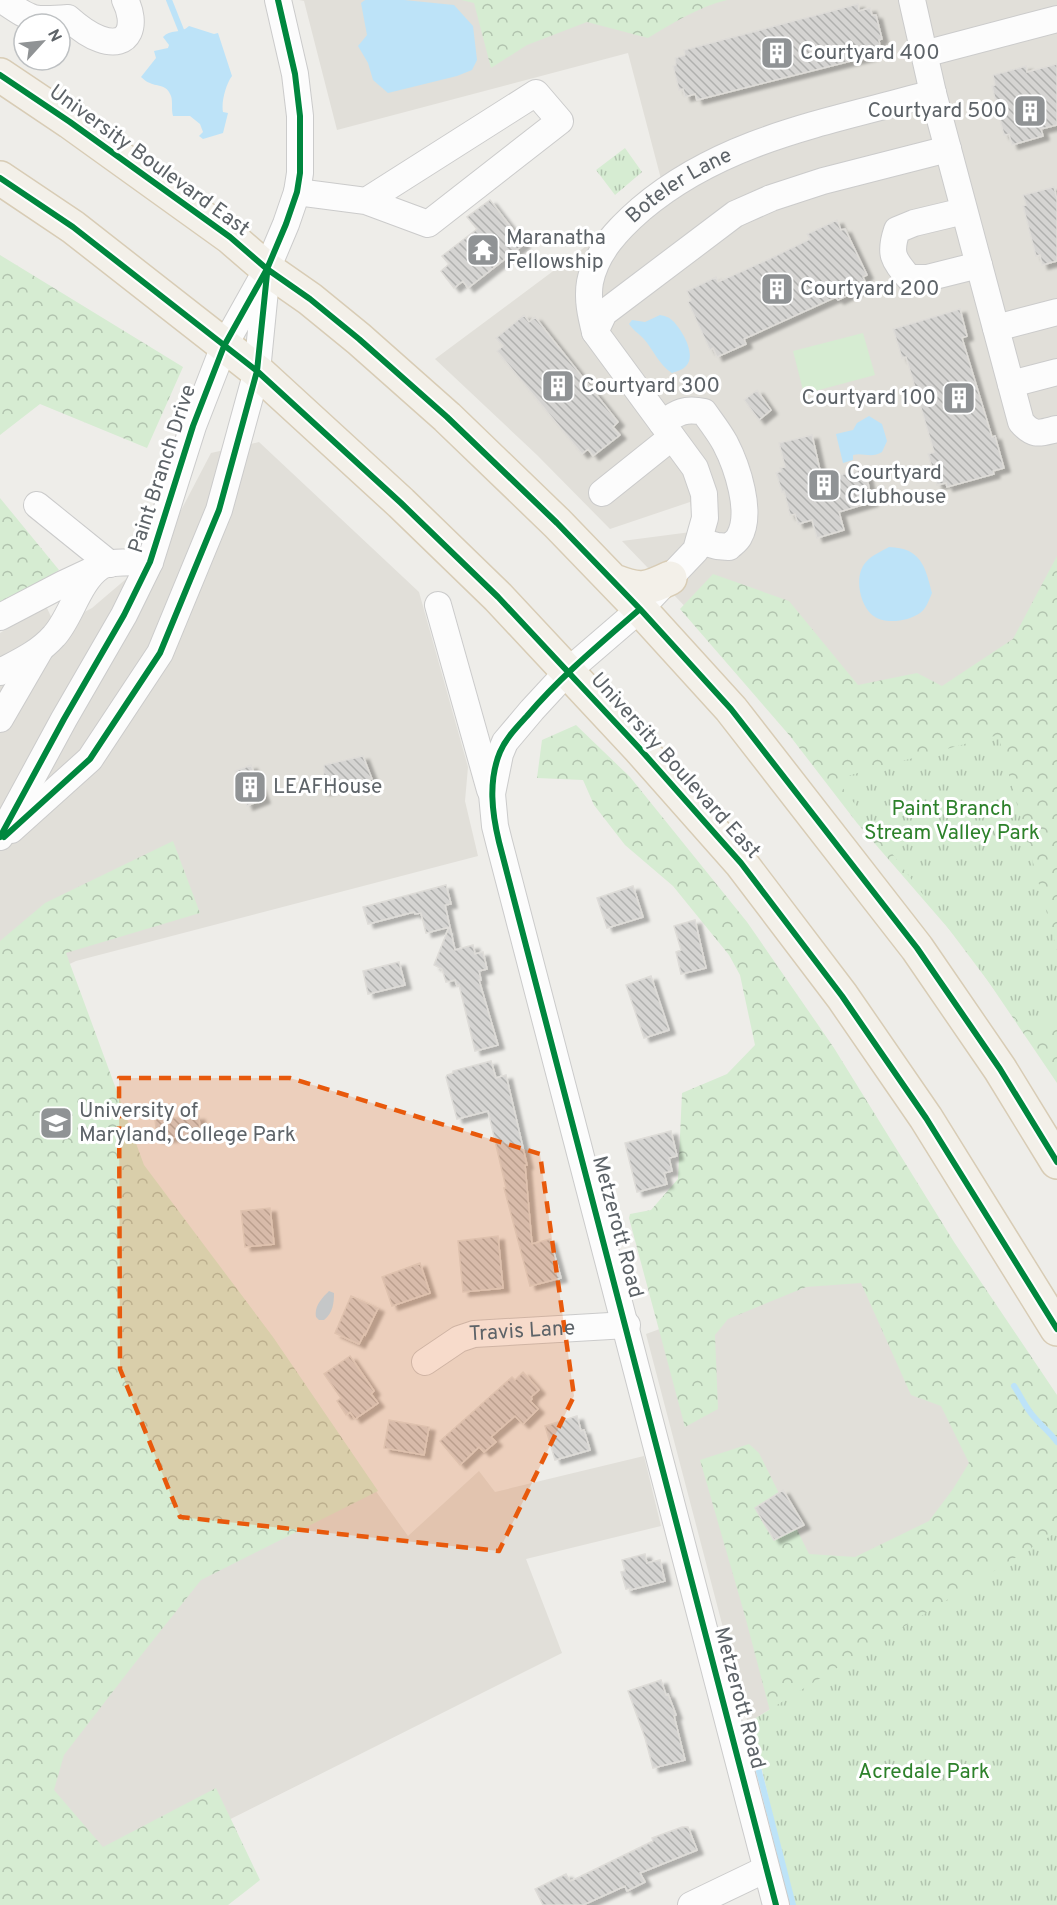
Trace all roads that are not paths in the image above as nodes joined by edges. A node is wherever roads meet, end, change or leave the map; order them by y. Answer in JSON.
{"nodes":[{"id":1,"x":2,"y":0,"type":"edge"},
{"id":2,"x":125,"y":0,"type":"edge"},
{"id":3,"x":278,"y":0,"type":"edge"},
{"id":4,"x":912,"y":0,"type":"edge"},
{"id":5,"x":1057,"y":19,"type":"edge"},
{"id":6,"x":924,"y":54,"type":"junction"},
{"id":7,"x":0,"y":75,"type":"edge"},
{"id":8,"x":933,"y":93,"type":"junction"},
{"id":9,"x":948,"y":149,"type":"junction"},
{"id":10,"x":0,"y":178,"type":"edge"},
{"id":11,"x":297,"y":192,"type":"junction"},
{"id":12,"x":366,"y":201,"type":"junction"},
{"id":13,"x":964,"y":211,"type":"junction"},
{"id":14,"x":979,"y":265,"type":"junction"},
{"id":15,"x":267,"y":269,"type":"junction"},
{"id":16,"x":1057,"y":312,"type":"edge"},
{"id":17,"x":996,"y":328,"type":"junction"},
{"id":18,"x":595,"y":332,"type":"junction"},
{"id":19,"x":224,"y":346,"type":"junction"},
{"id":20,"x":257,"y":371,"type":"junction"},
{"id":21,"x":1057,"y":372,"type":"edge"},
{"id":22,"x":1011,"y":384,"type":"junction"},
{"id":23,"x":1057,"y":429,"type":"edge"},
{"id":24,"x":667,"y":430,"type":"junction"},
{"id":25,"x":602,"y":493,"type":"dead end"},
{"id":26,"x":38,"y":505,"type":"dead end"},
{"id":27,"x":699,"y":541,"type":"junction"},
{"id":28,"x":150,"y":562,"type":"junction"},
{"id":29,"x":105,"y":565,"type":"junction"},
{"id":30,"x":670,"y":578,"type":"junction"},
{"id":31,"x":614,"y":581,"type":"junction"},
{"id":32,"x":438,"y":605,"type":"dead end"},
{"id":33,"x":640,"y":609,"type":"junction"},
{"id":34,"x":0,"y":617,"type":"edge"},
{"id":35,"x":40,"y":650,"type":"junction"},
{"id":36,"x":568,"y":671,"type":"junction"},
{"id":37,"x":0,"y":672,"type":"edge"},
{"id":38,"x":0,"y":719,"type":"edge"},
{"id":39,"x":492,"y":795,"type":"junction"},
{"id":40,"x":0,"y":839,"type":"edge"},
{"id":41,"x":1057,"y":1162,"type":"edge"},
{"id":42,"x":627,"y":1326,"type":"junction"},
{"id":43,"x":1057,"y":1329,"type":"edge"},
{"id":44,"x":425,"y":1362,"type":"dead end"},
{"id":45,"x":766,"y":1869,"type":"junction"},
{"id":46,"x":691,"y":1905,"type":"edge"},
{"id":47,"x":776,"y":1905,"type":"edge"}],
"edges":[{"from":1,"to":2,"type":"street"},
{"from":3,"to":11,"type":"street"},
{"from":4,"to":6,"type":"street"},
{"from":5,"to":6,"type":"street"},
{"from":6,"to":8,"type":"street"},
{"from":7,"to":15,"type":"main road","name":"University Boulevard East"},
{"from":8,"to":9,"type":"street"},
{"from":8,"to":18,"type":"street","name":"Boteler Lane"},
{"from":9,"to":13,"type":"street"},
{"from":9,"to":18,"type":"street"},
{"from":10,"to":19,"type":"main road","name":"University Boulevard East"},
{"from":11,"to":12,"type":"street"},
{"from":11,"to":15,"type":"street"},
{"from":12,"to":12,"type":"street"},
{"from":13,"to":14,"type":"street"},
{"from":13,"to":14,"type":"street"},
{"from":14,"to":17,"type":"street"},
{"from":15,"to":19,"type":"street","name":"Paint Branch Drive"},
{"from":15,"to":20,"type":"street","name":"Paint Branch Drive"},
{"from":15,"to":31,"type":"main road","name":"University Boulevard East"},
{"from":16,"to":17,"type":"street"},
{"from":17,"to":22,"type":"street"},
{"from":18,"to":24,"type":"street","name":"Boteler Lane"},
{"from":19,"to":20,"type":"main road","name":"University Boulevard East"},
{"from":19,"to":28,"type":"street","name":"Paint Branch Drive"},
{"from":20,"to":36,"type":"main road","name":"University Boulevard East"},
{"from":20,"to":40,"type":"street","name":"Paint Branch Drive"},
{"from":21,"to":22,"type":"street"},
{"from":22,"to":23,"type":"street"},
{"from":24,"to":25,"type":"street"},
{"from":24,"to":27,"type":"street","name":"Boteler Lane"},
{"from":24,"to":27,"type":"street"},
{"from":26,"to":29,"type":"street"},
{"from":27,"to":30,"type":"street","name":"Boteler Lane"},
{"from":28,"to":29,"type":"street"},
{"from":28,"to":40,"type":"street","name":"Paint Branch Drive"},
{"from":29,"to":34,"type":"street"},
{"from":29,"to":35,"type":"street"},
{"from":30,"to":31,"type":"main road"},
{"from":30,"to":33,"type":"street","name":"Boteler Lane"},
{"from":31,"to":33,"type":"main road","name":"University Boulevard East"},
{"from":32,"to":39,"type":"street"},
{"from":33,"to":36,"type":"street","name":"Metzerott Road"},
{"from":33,"to":41,"type":"main road","name":"University Boulevard East"},
{"from":35,"to":37,"type":"street"},
{"from":35,"to":38,"type":"street"},
{"from":36,"to":39,"type":"street","name":"Metzerott Road"},
{"from":36,"to":43,"type":"main road","name":"University Boulevard East"},
{"from":39,"to":42,"type":"street","name":"Metzerott Road"},
{"from":42,"to":44,"type":"street","name":"Travis Lane"},
{"from":42,"to":45,"type":"street","name":"Metzerott Road"},
{"from":45,"to":46,"type":"street"},
{"from":45,"to":47,"type":"street","name":"Metzerott Road"}]}
